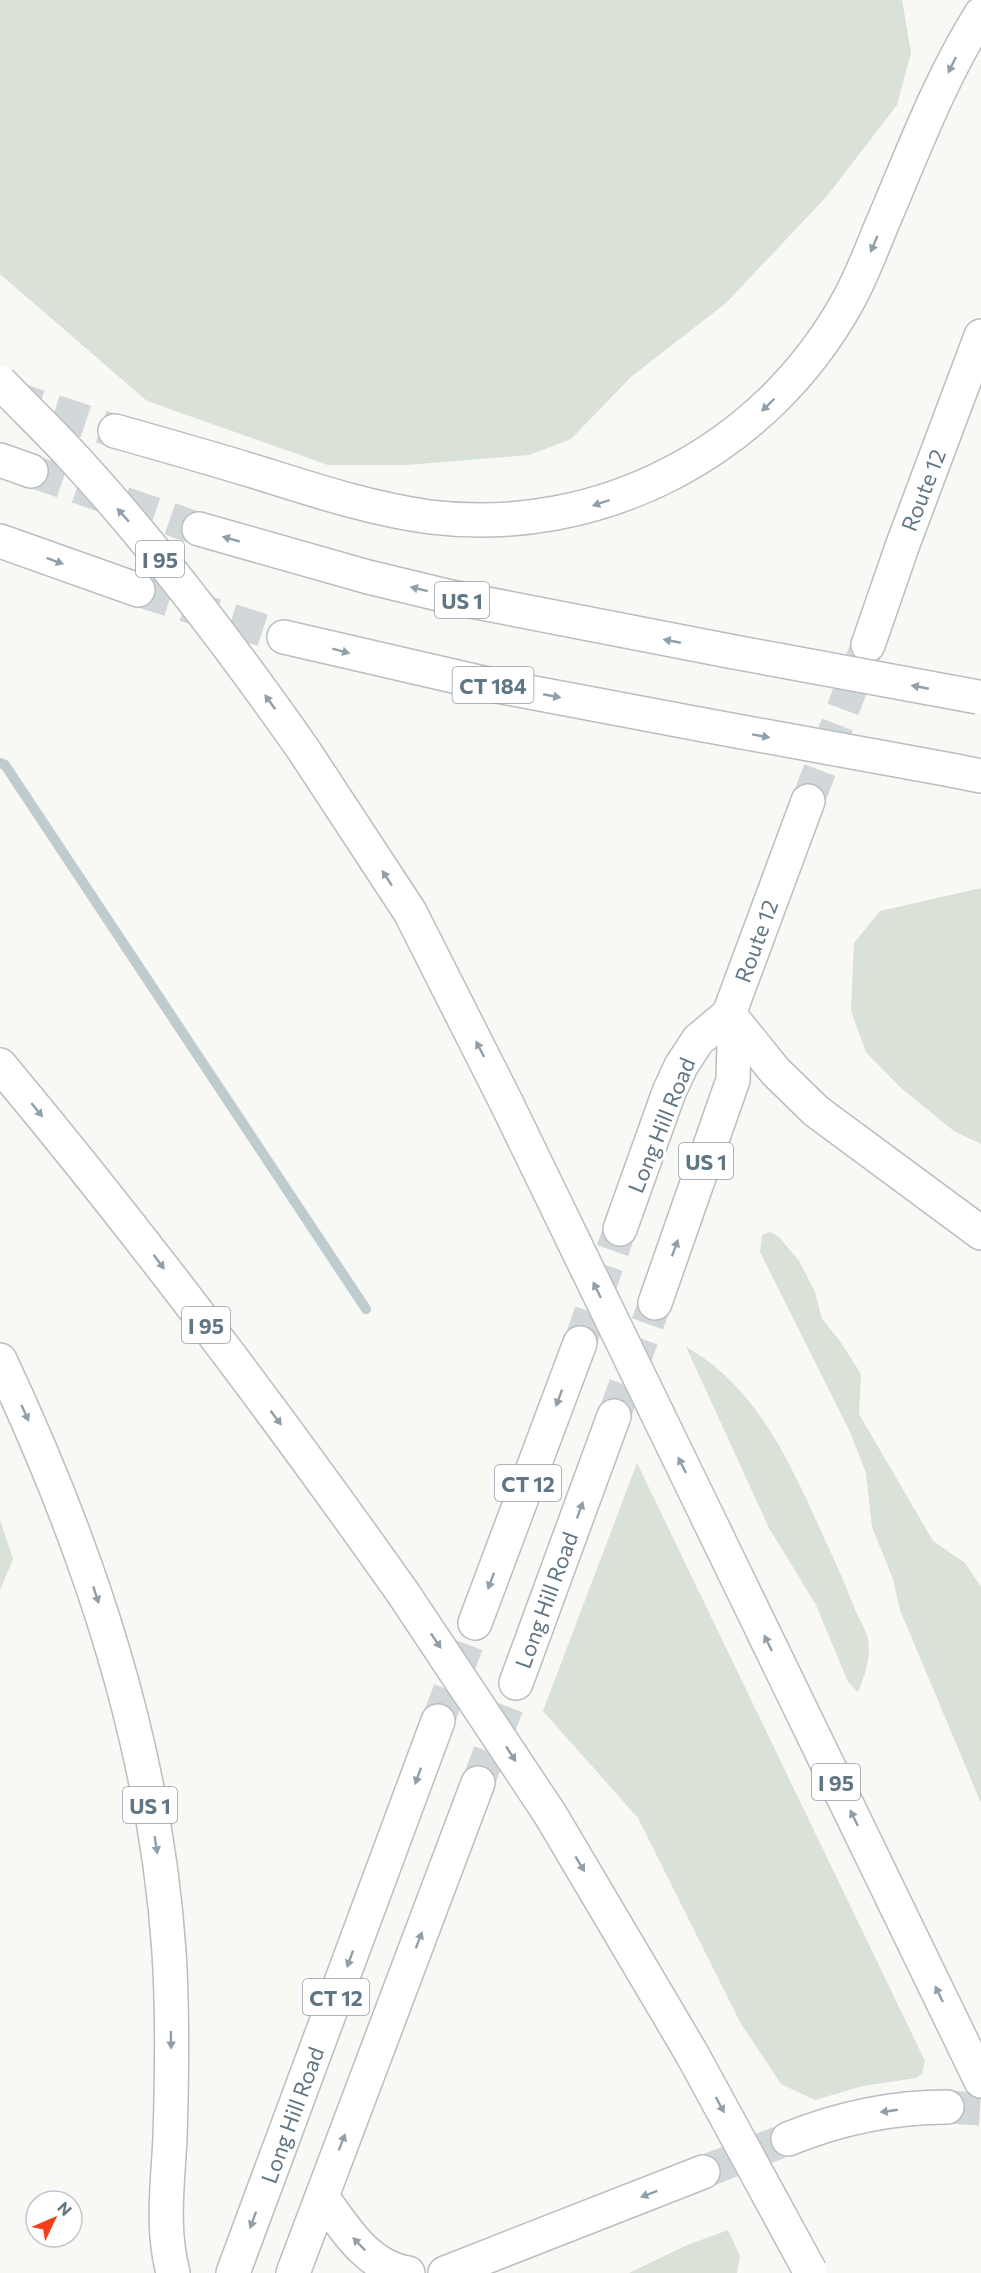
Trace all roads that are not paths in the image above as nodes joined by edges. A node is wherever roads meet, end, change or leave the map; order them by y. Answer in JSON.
{"nodes":[{"id":1,"x":981,"y":14,"type":"edge"},
{"id":2,"x":981,"y":336,"type":"edge"},
{"id":3,"x":0,"y":382,"type":"edge"},
{"id":4,"x":981,"y":407,"type":"edge"},
{"id":5,"x":115,"y":431,"type":"tunnel mouth"},
{"id":6,"x":941,"y":442,"type":"junction"},
{"id":7,"x":0,"y":460,"type":"edge"},
{"id":8,"x":31,"y":471,"type":"tunnel mouth"},
{"id":9,"x":199,"y":529,"type":"tunnel mouth"},
{"id":10,"x":0,"y":541,"type":"edge"},
{"id":11,"x":138,"y":590,"type":"tunnel mouth"},
{"id":12,"x":285,"y":637,"type":"tunnel mouth"},
{"id":13,"x":868,"y":645,"type":"tunnel mouth"},
{"id":14,"x":979,"y":698,"type":"edge"},
{"id":15,"x":966,"y":773,"type":"edge"},
{"id":16,"x":808,"y":801,"type":"tunnel mouth"},
{"id":17,"x":729,"y":1014,"type":"junction"},
{"id":18,"x":0,"y":1065,"type":"edge"},
{"id":19,"x":620,"y":1229,"type":"tunnel mouth"},
{"id":20,"x":981,"y":1233,"type":"edge"},
{"id":21,"x":655,"y":1303,"type":"tunnel mouth"},
{"id":22,"x":580,"y":1343,"type":"tunnel mouth"},
{"id":23,"x":0,"y":1360,"type":"edge"},
{"id":24,"x":614,"y":1416,"type":"tunnel mouth"},
{"id":25,"x":476,"y":1623,"type":"tunnel mouth"},
{"id":26,"x":516,"y":1683,"type":"tunnel mouth"},
{"id":27,"x":438,"y":1721,"type":"tunnel mouth"},
{"id":28,"x":478,"y":1783,"type":"tunnel mouth"},
{"id":29,"x":981,"y":2081,"type":"edge"},
{"id":30,"x":947,"y":2107,"type":"tunnel mouth"},
{"id":31,"x":788,"y":2139,"type":"tunnel mouth"},
{"id":32,"x":703,"y":2172,"type":"tunnel mouth"},
{"id":33,"x":322,"y":2197,"type":"junction"},
{"id":34,"x":443,"y":2271,"type":"edge"},
{"id":35,"x":810,"y":2272,"type":"edge"},
{"id":36,"x":173,"y":2273,"type":"edge"},
{"id":37,"x":233,"y":2273,"type":"edge"},
{"id":38,"x":293,"y":2273,"type":"edge"},
{"id":39,"x":408,"y":2273,"type":"edge"}],
"edges":[{"from":1,"to":5,"type":"highway","one_way":true},
{"from":2,"to":6,"type":"highway","name":"Route 12"},
{"from":29,"to":3,"type":"highway","number":"I 95","one_way":true,"bridge":true},
{"from":4,"to":6,"type":"highway"},
{"from":6,"to":13,"type":"highway","name":"Route 12"},
{"from":7,"to":8,"type":"highway"},
{"from":14,"to":9,"type":"highway","number":"US 1","one_way":true,"bridge":true},
{"from":10,"to":11,"type":"highway","one_way":true},
{"from":12,"to":15,"type":"highway","number":"CT 184","one_way":true,"bridge":true},
{"from":16,"to":17,"type":"highway","name":"Route 12","number":"US 1"},
{"from":17,"to":19,"type":"highway","name":"Long Hill Road"},
{"from":17,"to":20,"type":"highway"},
{"from":21,"to":17,"type":"highway","number":"US 1","one_way":true},
{"from":18,"to":35,"type":"highway","number":"I 95","one_way":true,"bridge":true},
{"from":22,"to":25,"type":"highway","number":"CT 12","one_way":true},
{"from":23,"to":36,"type":"highway","number":"US 1","one_way":true},
{"from":26,"to":24,"type":"highway","name":"Long Hill Road","one_way":true},
{"from":27,"to":37,"type":"highway","name":"Long Hill Road","number":"CT 12","one_way":true},
{"from":33,"to":28,"type":"highway","one_way":true},
{"from":30,"to":31,"type":"highway","one_way":true},
{"from":32,"to":34,"type":"highway","one_way":true},
{"from":33,"to":38,"type":"highway"},
{"from":39,"to":33,"type":"highway","one_way":true}]}
